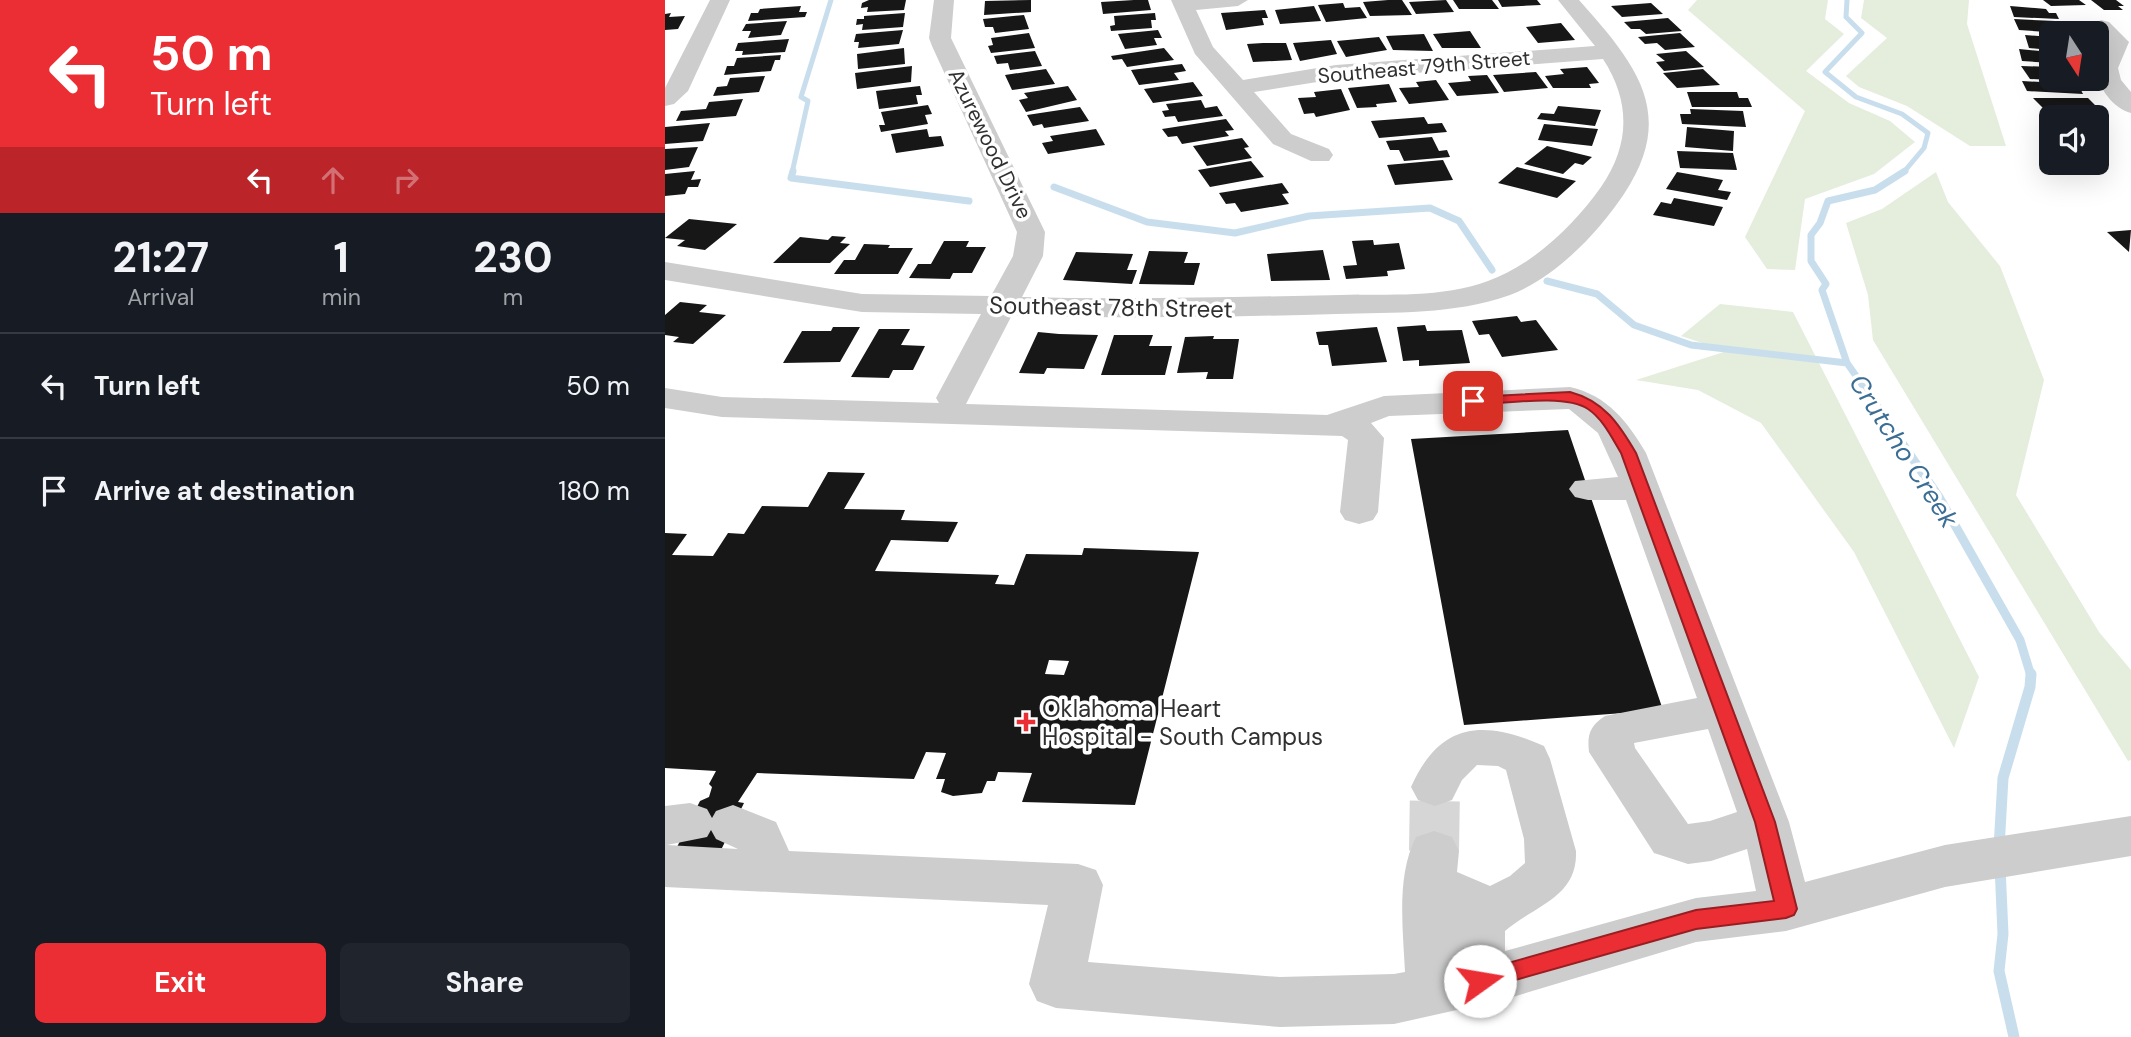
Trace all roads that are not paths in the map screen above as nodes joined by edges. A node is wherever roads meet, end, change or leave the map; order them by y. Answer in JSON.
{"nodes":[{"id":1,"x":720,"y":0,"type":"edge"},
{"id":2,"x":944,"y":0,"type":"edge"},
{"id":3,"x":1238,"y":0,"type":"edge"},
{"id":4,"x":1568,"y":0,"type":"edge"},
{"id":5,"x":1181,"y":2,"type":"edge"},
{"id":6,"x":2131,"y":26,"type":"edge"},
{"id":7,"x":701,"y":40,"type":"junction"},
{"id":8,"x":677,"y":41,"type":"dead end"},
{"id":9,"x":1611,"y":52,"type":"junction"},
{"id":10,"x":1238,"y":88,"type":"junction"},
{"id":11,"x":665,"y":99,"type":"edge"},
{"id":12,"x":2131,"y":106,"type":"edge"},
{"id":13,"x":1320,"y":155,"type":"dead end"},
{"id":14,"x":665,"y":271,"type":"edge"},
{"id":15,"x":1001,"y":306,"type":"junction"},
{"id":16,"x":665,"y":398,"type":"edge"},
{"id":17,"x":953,"y":398,"type":"dead end"},
{"id":18,"x":1335,"y":424,"type":"junction"},
{"id":19,"x":1638,"y":480,"type":"junction"},
{"id":20,"x":1585,"y":482,"type":"dead end"},
{"id":21,"x":1359,"y":512,"type":"dead end"},
{"id":22,"x":1723,"y":709,"type":"junction"},
{"id":23,"x":1435,"y":787,"type":"tunnel mouth"},
{"id":24,"x":1765,"y":822,"type":"junction"},
{"id":25,"x":688,"y":835,"type":"edge"},
{"id":26,"x":2117,"y":838,"type":"edge"},
{"id":27,"x":776,"y":870,"type":"junction"},
{"id":28,"x":1786,"y":909,"type":"junction"},
{"id":29,"x":1493,"y":910,"type":"junction"},
{"id":30,"x":1456,"y":986,"type":"junction"}],
"edges":[{"from":1,"to":7,"type":"street"},
{"from":2,"to":15,"type":"street","name":"Azurewood Drive"},
{"from":3,"to":5,"type":"street"},
{"from":4,"to":9,"type":"street","name":"Southeast 78th Street"},
{"from":5,"to":10,"type":"street"},
{"from":6,"to":12,"type":"street"},
{"from":7,"to":8,"type":"street"},
{"from":7,"to":11,"type":"street"},
{"from":9,"to":10,"type":"street","name":"Southeast 79th Street"},
{"from":9,"to":15,"type":"street","name":"Southeast 78th Street"},
{"from":10,"to":13,"type":"street"},
{"from":14,"to":15,"type":"street","name":"Southeast 78th Street"},
{"from":15,"to":17,"type":"street","name":"Azurewood Drive"},
{"from":16,"to":18,"type":"street"},
{"from":18,"to":19,"type":"street"},
{"from":18,"to":21,"type":"street"},
{"from":19,"to":20,"type":"street"},
{"from":19,"to":22,"type":"street"},
{"from":22,"to":24,"type":"street"},
{"from":22,"to":24,"type":"street"},
{"from":23,"to":29,"type":"street"},
{"from":24,"to":28,"type":"street"},
{"from":25,"to":27,"type":"street"},
{"from":25,"to":27,"type":"street"},
{"from":26,"to":28,"type":"street"},
{"from":27,"to":30,"type":"street"},
{"from":28,"to":30,"type":"street"},
{"from":29,"to":30,"type":"street"},
{"from":29,"to":30,"type":"street"}]}
